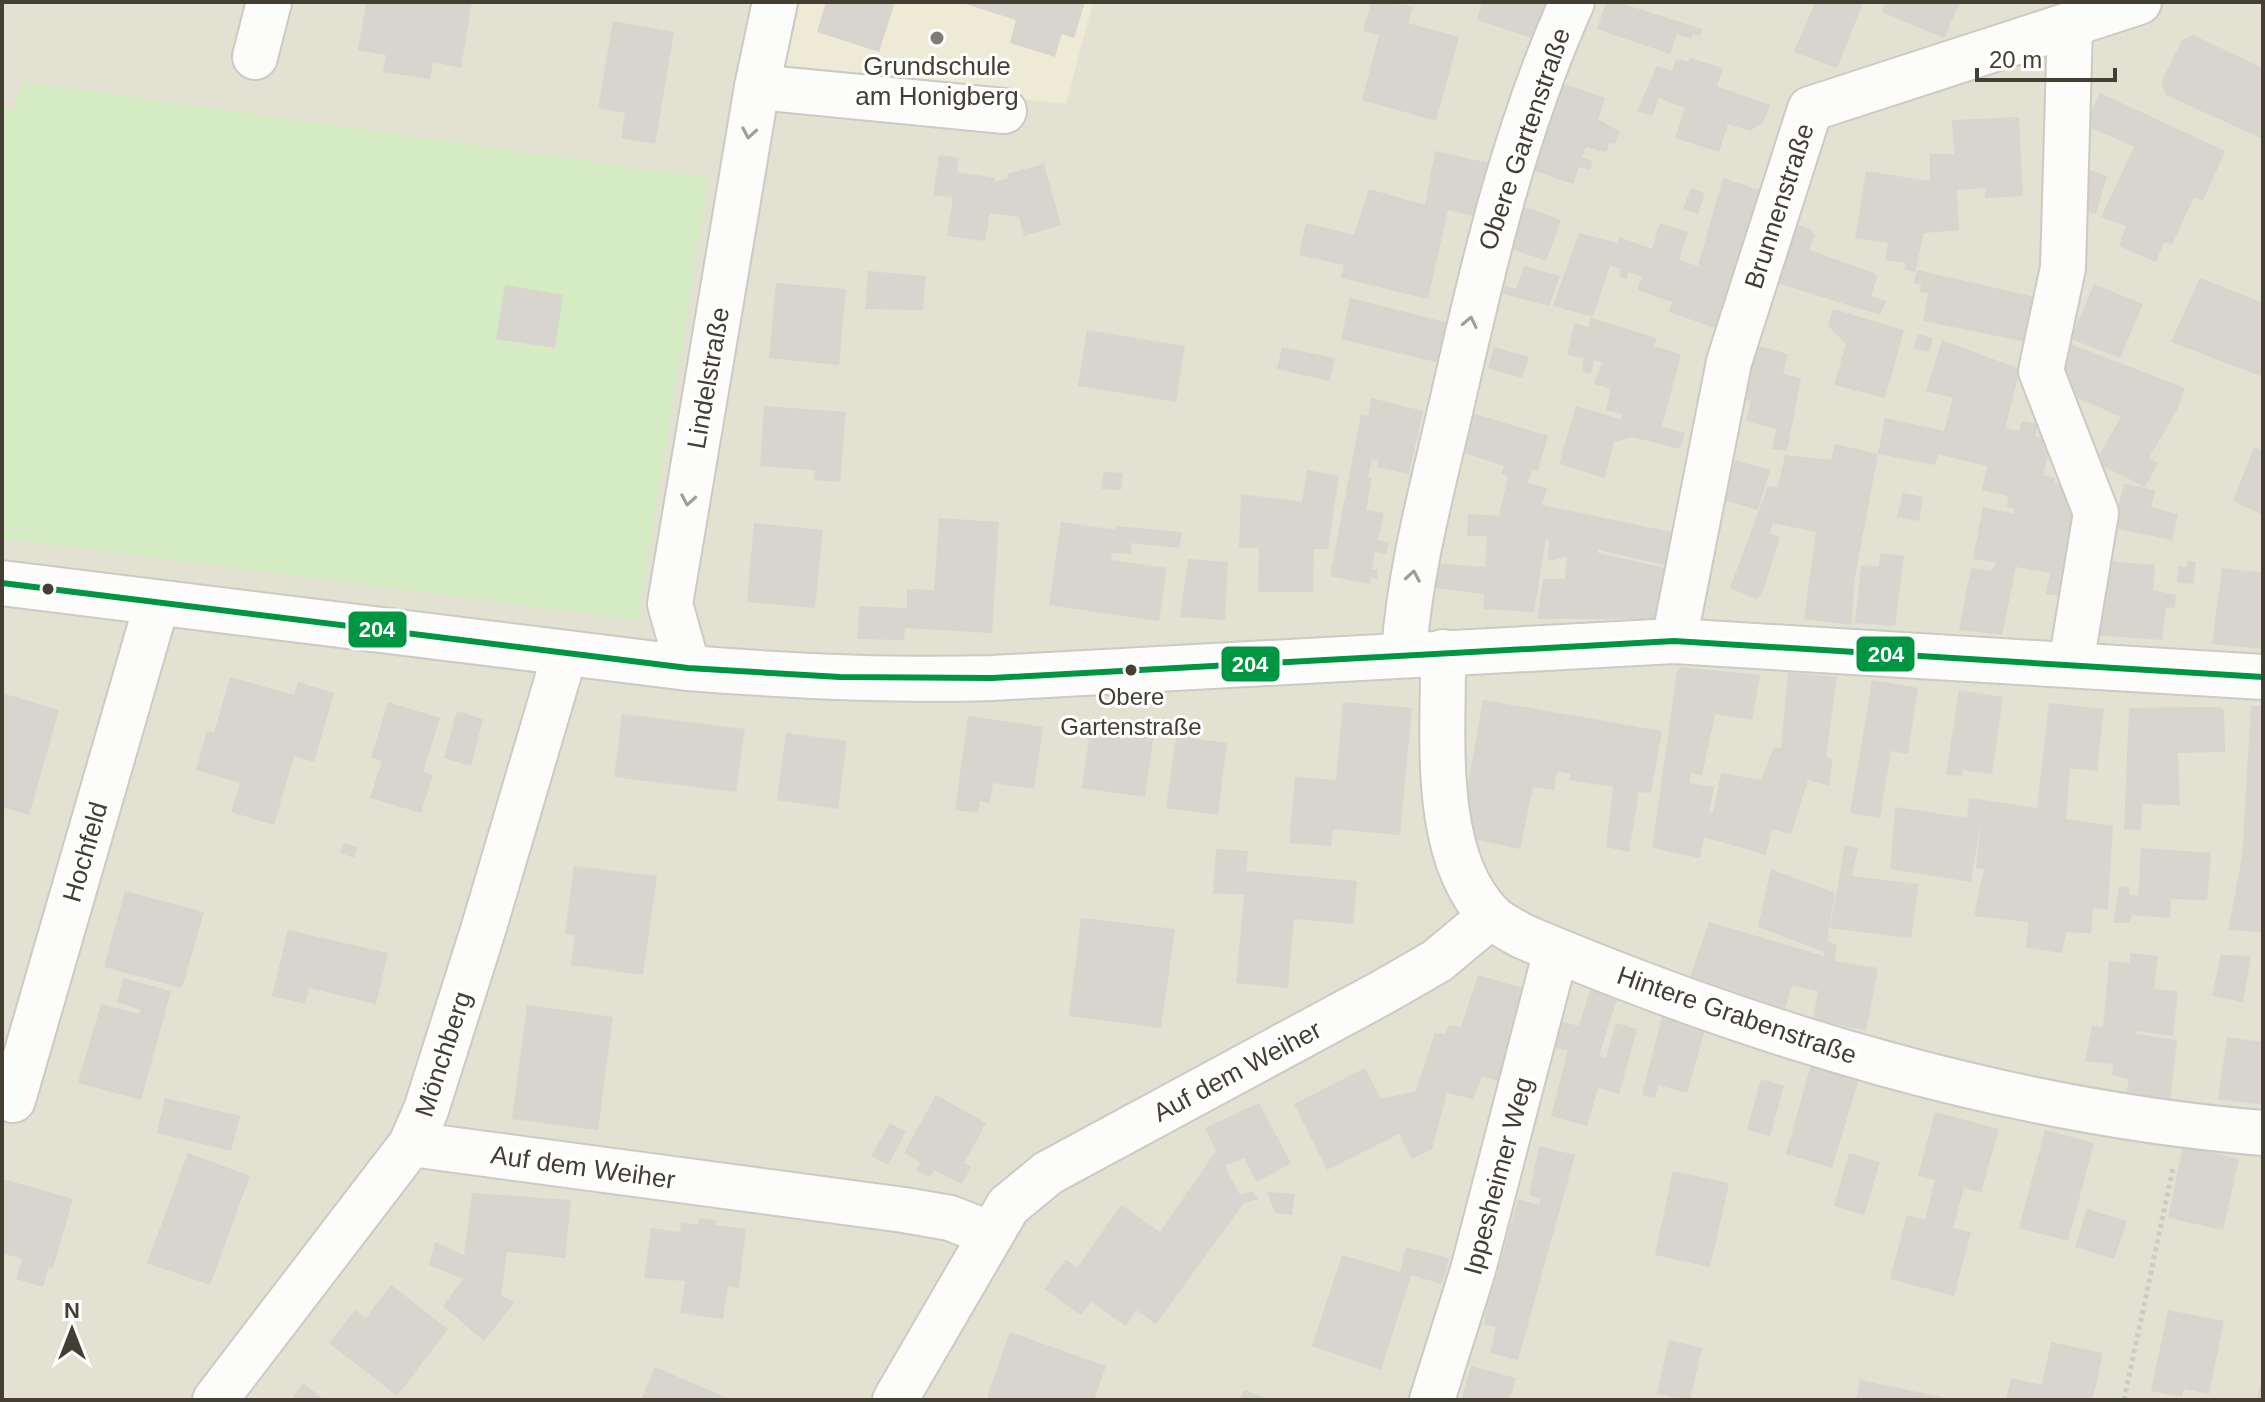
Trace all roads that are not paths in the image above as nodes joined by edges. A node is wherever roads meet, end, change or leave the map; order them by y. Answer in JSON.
{"nodes":[{"id":1,"x":269,"y":2,"type":"edge"},
{"id":2,"x":775,"y":2,"type":"edge"},
{"id":3,"x":1572,"y":2,"type":"edge"},
{"id":4,"x":2139,"y":2,"type":"edge"},
{"id":5,"x":2070,"y":26,"type":"junction"},
{"id":6,"x":255,"y":57,"type":"dead end"},
{"id":7,"x":757,"y":87,"type":"junction"},
{"id":8,"x":1004,"y":111,"type":"dead end"},
{"id":9,"x":2,"y":583,"type":"edge"},
{"id":10,"x":157,"y":603,"type":"junction"},
{"id":11,"x":1674,"y":641,"type":"junction"},
{"id":12,"x":1423,"y":652,"type":"junction"},
{"id":13,"x":565,"y":653,"type":"junction"},
{"id":14,"x":2071,"y":664,"type":"junction"},
{"id":15,"x":688,"y":668,"type":"junction"},
{"id":16,"x":2263,"y":677,"type":"edge"},
{"id":17,"x":1491,"y":916,"type":"junction"},
{"id":18,"x":1556,"y":951,"type":"junction"},
{"id":19,"x":13,"y":1100,"type":"dead end"},
{"id":20,"x":2263,"y":1133,"type":"edge"},
{"id":21,"x":411,"y":1144,"type":"junction"},
{"id":22,"x":991,"y":1234,"type":"junction"},
{"id":23,"x":215,"y":1400,"type":"edge"},
{"id":24,"x":895,"y":1400,"type":"edge"},
{"id":25,"x":1432,"y":1400,"type":"edge"}],
"edges":[{"from":1,"to":6,"type":"street"},
{"from":2,"to":7,"type":"street","name":"Lindelstraße"},
{"from":12,"to":3,"type":"street","name":"Obere Gartenstraße","one_way":true},
{"from":4,"to":5,"type":"street","name":"Brunnenstraße"},
{"from":5,"to":11,"type":"street","name":"Brunnenstraße"},
{"from":5,"to":14,"type":"street"},
{"from":7,"to":8,"type":"street"},
{"from":7,"to":15,"type":"street","name":"Lindelstraße","one_way":true},
{"from":9,"to":10,"type":"street"},
{"from":10,"to":13,"type":"street"},
{"from":10,"to":19,"type":"street","name":"Hochfeld"},
{"from":11,"to":12,"type":"street"},
{"from":11,"to":14,"type":"street"},
{"from":12,"to":15,"type":"street"},
{"from":12,"to":17,"type":"street","name":"Hintere Grabenstraße"},
{"from":13,"to":15,"type":"street"},
{"from":13,"to":21,"type":"street","name":"Mönchberg"},
{"from":14,"to":16,"type":"street"},
{"from":17,"to":18,"type":"street","name":"Hintere Grabenstraße"},
{"from":17,"to":22,"type":"street","name":"Auf dem Weiher"},
{"from":18,"to":20,"type":"street","name":"Hintere Grabenstraße"},
{"from":18,"to":25,"type":"street","name":"Ippesheimer Weg"},
{"from":21,"to":22,"type":"street","name":"Auf dem Weiher"},
{"from":21,"to":23,"type":"street","name":"Mönchberg"},
{"from":22,"to":24,"type":"street","name":"Auf dem Weiher"}]}
